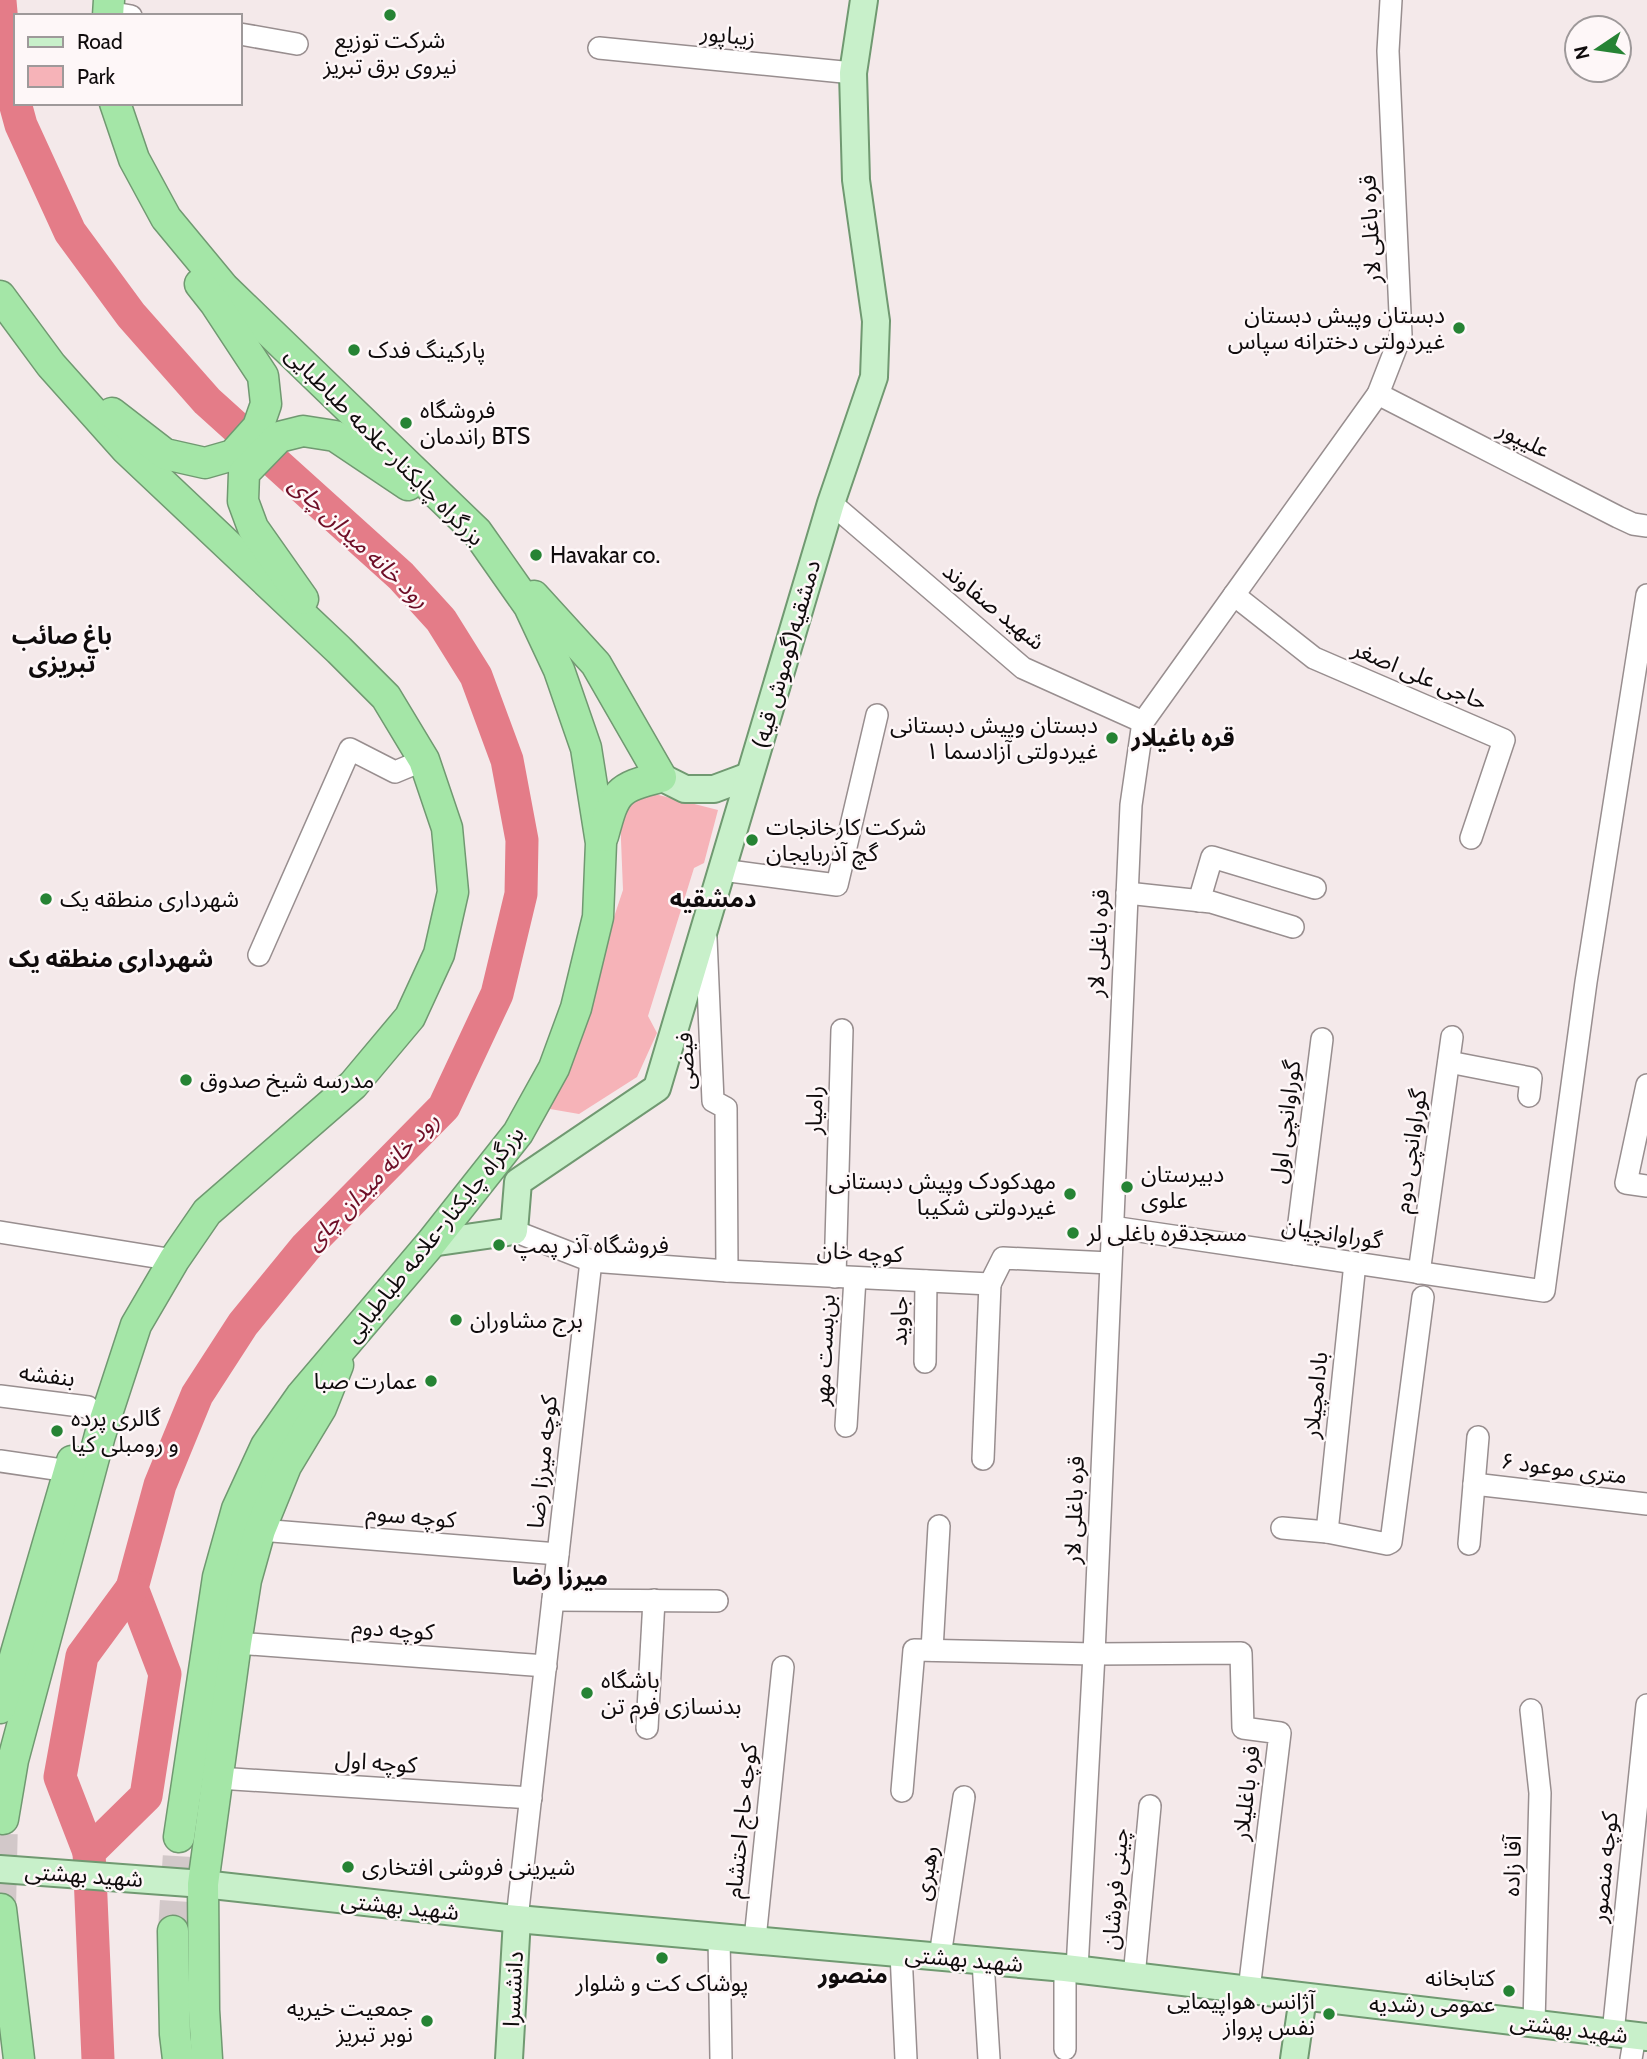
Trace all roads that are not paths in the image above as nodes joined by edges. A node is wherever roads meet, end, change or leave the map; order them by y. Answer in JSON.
{"nodes":[{"id":1,"x":864,"y":0,"type":"edge"},
{"id":2,"x":1391,"y":0,"type":"edge"},
{"id":3,"x":242,"y":34,"type":"edge"},
{"id":4,"x":297,"y":44,"type":"dead end"},
{"id":5,"x":599,"y":48,"type":"dead end"},
{"id":6,"x":853,"y":74,"type":"junction"},
{"id":7,"x":108,"y":105,"type":"edge"},
{"id":8,"x":117,"y":105,"type":"edge"},
{"id":9,"x":0,"y":296,"type":"edge"},
{"id":10,"x":51,"y":365,"type":"junction"},
{"id":11,"x":1378,"y":394,"type":"junction"},
{"id":12,"x":831,"y":502,"type":"junction"},
{"id":13,"x":1647,"y":526,"type":"edge"},
{"id":14,"x":477,"y":532,"type":"junction"},
{"id":15,"x":1234,"y":594,"type":"junction"},
{"id":16,"x":1647,"y":595,"type":"edge"},
{"id":17,"x":340,"y":650,"type":"junction"},
{"id":18,"x":877,"y":715,"type":"dead end"},
{"id":19,"x":1143,"y":722,"type":"junction"},
{"id":20,"x":424,"y":760,"type":"junction"},
{"id":21,"x":661,"y":776,"type":"junction"},
{"id":22,"x":749,"y":776,"type":"junction"},
{"id":23,"x":1471,"y":838,"type":"dead end"},
{"id":24,"x":601,"y":843,"type":"junction"},
{"id":25,"x":722,"y":870,"type":"junction"},
{"id":26,"x":1315,"y":888,"type":"dead end"},
{"id":27,"x":1127,"y":894,"type":"junction"},
{"id":28,"x":1199,"y":901,"type":"junction"},
{"id":29,"x":706,"y":924,"type":"junction"},
{"id":30,"x":1293,"y":927,"type":"dead end"},
{"id":31,"x":259,"y":955,"type":"dead end"},
{"id":32,"x":842,"y":1030,"type":"dead end"},
{"id":33,"x":1452,"y":1037,"type":"dead end"},
{"id":34,"x":1322,"y":1039,"type":"dead end"},
{"id":35,"x":1449,"y":1062,"type":"junction"},
{"id":36,"x":1647,"y":1085,"type":"edge"},
{"id":37,"x":1529,"y":1096,"type":"dead end"},
{"id":38,"x":1647,"y":1186,"type":"edge"},
{"id":39,"x":1112,"y":1227,"type":"junction"},
{"id":40,"x":514,"y":1231,"type":"junction"},
{"id":41,"x":0,"y":1232,"type":"edge"},
{"id":42,"x":431,"y":1243,"type":"junction"},
{"id":43,"x":1295,"y":1254,"type":"junction"},
{"id":44,"x":174,"y":1260,"type":"junction"},
{"id":45,"x":591,"y":1261,"type":"junction"},
{"id":46,"x":1110,"y":1263,"type":"junction"},
{"id":47,"x":1355,"y":1263,"type":"junction"},
{"id":48,"x":727,"y":1271,"type":"junction"},
{"id":49,"x":1419,"y":1273,"type":"junction"},
{"id":50,"x":845,"y":1277,"type":"junction"},
{"id":51,"x":926,"y":1281,"type":"junction"},
{"id":52,"x":990,"y":1284,"type":"junction"},
{"id":53,"x":1423,"y":1297,"type":"dead end"},
{"id":54,"x":136,"y":1325,"type":"junction"},
{"id":55,"x":348,"y":1341,"type":"junction"},
{"id":56,"x":925,"y":1363,"type":"dead end"},
{"id":57,"x":0,"y":1396,"type":"edge"},
{"id":58,"x":88,"y":1407,"type":"junction"},
{"id":59,"x":846,"y":1426,"type":"dead end"},
{"id":60,"x":1479,"y":1437,"type":"dead end"},
{"id":61,"x":983,"y":1459,"type":"dead end"},
{"id":62,"x":0,"y":1461,"type":"edge"},
{"id":63,"x":69,"y":1471,"type":"junction"},
{"id":64,"x":1474,"y":1484,"type":"junction"},
{"id":65,"x":1647,"y":1504,"type":"edge"},
{"id":66,"x":939,"y":1526,"type":"dead end"},
{"id":67,"x":1282,"y":1528,"type":"dead end"},
{"id":68,"x":260,"y":1530,"type":"junction"},
{"id":69,"x":1327,"y":1532,"type":"junction"},
{"id":70,"x":1469,"y":1544,"type":"dead end"},
{"id":71,"x":558,"y":1554,"type":"junction"},
{"id":72,"x":553,"y":1600,"type":"junction"},
{"id":73,"x":653,"y":1600,"type":"junction"},
{"id":74,"x":717,"y":1601,"type":"dead end"},
{"id":75,"x":236,"y":1643,"type":"junction"},
{"id":76,"x":932,"y":1650,"type":"junction"},
{"id":77,"x":1094,"y":1654,"type":"junction"},
{"id":78,"x":546,"y":1667,"type":"junction"},
{"id":79,"x":783,"y":1667,"type":"dead end"},
{"id":80,"x":1647,"y":1705,"type":"edge"},
{"id":81,"x":0,"y":1708,"type":"edge"},
{"id":82,"x":1531,"y":1710,"type":"dead end"},
{"id":83,"x":647,"y":1728,"type":"dead end"},
{"id":84,"x":218,"y":1778,"type":"junction"},
{"id":85,"x":902,"y":1791,"type":"dead end"},
{"id":86,"x":964,"y":1797,"type":"dead end"},
{"id":87,"x":531,"y":1798,"type":"junction"},
{"id":88,"x":1150,"y":1806,"type":"dead end"},
{"id":89,"x":3,"y":1819,"type":"dead end"},
{"id":90,"x":179,"y":1837,"type":"tunnel mouth"},
{"id":91,"x":6,"y":1869,"type":"edge"},
{"id":92,"x":155,"y":1880,"type":"joint"},
{"id":93,"x":203,"y":1884,"type":"junction"},
{"id":94,"x":1,"y":1909,"type":"edge"},
{"id":95,"x":517,"y":1919,"type":"junction"},
{"id":96,"x":173,"y":1931,"type":"tunnel mouth"},
{"id":97,"x":719,"y":1936,"type":"junction"},
{"id":98,"x":755,"y":1939,"type":"junction"},
{"id":99,"x":901,"y":1953,"type":"junction"},
{"id":100,"x":940,"y":1956,"type":"junction"},
{"id":101,"x":983,"y":1961,"type":"junction"},
{"id":102,"x":1071,"y":1969,"type":"junction"},
{"id":103,"x":1133,"y":1977,"type":"junction"},
{"id":104,"x":1249,"y":1990,"type":"junction"},
{"id":105,"x":1304,"y":1997,"type":"junction"},
{"id":106,"x":1534,"y":2024,"type":"junction"},
{"id":107,"x":1632,"y":2041,"type":"edge"},
{"id":108,"x":1065,"y":2049,"type":"dead end"},
{"id":109,"x":19,"y":2059,"type":"edge"},
{"id":110,"x":178,"y":2059,"type":"edge"},
{"id":111,"x":207,"y":2059,"type":"edge"},
{"id":112,"x":509,"y":2059,"type":"edge"},
{"id":113,"x":721,"y":2059,"type":"edge"},
{"id":114,"x":906,"y":2059,"type":"edge"},
{"id":115,"x":989,"y":2059,"type":"edge"},
{"id":116,"x":1294,"y":2059,"type":"edge"}],
"edges":[{"from":1,"to":6,"type":"main road","name":"دمشقیه(گوموش قیه)"},
{"from":2,"to":11,"type":"street","name":"قره باغلی لار"},
{"from":3,"to":4,"type":"street"},
{"from":5,"to":6,"type":"street","name":"زیباپور"},
{"from":6,"to":12,"type":"main road","name":"دمشقیه(گوموش قیه)"},
{"from":7,"to":10,"type":"highway"},
{"from":8,"to":14,"type":"highway","name":"بزرگراه چایکنار-علامه طباطبایی"},
{"from":9,"to":10,"type":"highway"},
{"from":10,"to":17,"type":"highway"},
{"from":11,"to":13,"type":"street","name":"علیپور"},
{"from":11,"to":15,"type":"street","name":"قره باغلی لار"},
{"from":12,"to":19,"type":"street","name":"شهید صفاوند"},
{"from":12,"to":22,"type":"main road","name":"دمشقیه(گوموش قیه)"},
{"from":14,"to":17,"type":"highway"},
{"from":14,"to":21,"type":"highway"},
{"from":14,"to":24,"type":"highway","name":"بزرگراه چایکنار-علامه طباطبایی"},
{"from":15,"to":19,"type":"street","name":"قره باغلی لار"},
{"from":15,"to":23,"type":"street","name":"حاجی علی اصغر"},
{"from":16,"to":49,"type":"street","name":"گوراوانچیان"},
{"from":17,"to":20,"type":"highway"},
{"from":18,"to":25,"type":"street"},
{"from":19,"to":27,"type":"street","name":"قره باغلی لار"},
{"from":20,"to":31,"type":"street"},
{"from":20,"to":44,"type":"highway"},
{"from":21,"to":22,"type":"main road"},
{"from":21,"to":24,"type":"highway"},
{"from":22,"to":25,"type":"main road","name":"دمشقیه(گوموش قیه)"},
{"from":24,"to":42,"type":"highway","name":"بزرگراه چایکنار-علامه طباطبایی"},
{"from":25,"to":29,"type":"main road","name":"دمشقیه(گوموش قیه)"},
{"from":26,"to":28,"type":"street"},
{"from":27,"to":28,"type":"street"},
{"from":27,"to":39,"type":"street","name":"قره باغلی لار"},
{"from":28,"to":30,"type":"street"},
{"from":29,"to":40,"type":"main road","name":"دمشقیه(گوموش قیه)"},
{"from":29,"to":48,"type":"street","name":"فیضی"},
{"from":32,"to":50,"type":"street","name":"رامیار"},
{"from":33,"to":35,"type":"street","name":"گوراوانچی دوم"},
{"from":34,"to":43,"type":"street","name":"گوراوانچی اول"},
{"from":35,"to":37,"type":"street"},
{"from":35,"to":49,"type":"street","name":"گوراوانچی دوم"},
{"from":36,"to":38,"type":"street"},
{"from":39,"to":43,"type":"street","name":"گوراوانچیان"},
{"from":39,"to":46,"type":"street","name":"قره باغلی لار"},
{"from":40,"to":42,"type":"main road"},
{"from":40,"to":45,"type":"street"},
{"from":41,"to":44,"type":"street"},
{"from":42,"to":55,"type":"highway","name":"بزرگراه چایکنار-علامه طباطبایی"},
{"from":43,"to":47,"type":"street","name":"گوراوانچیان"},
{"from":44,"to":54,"type":"highway"},
{"from":45,"to":48,"type":"street","name":"کوچه خان"},
{"from":45,"to":71,"type":"street","name":"کوچه میرزا رضا"},
{"from":46,"to":52,"type":"street"},
{"from":46,"to":77,"type":"street","name":"قره باغلی لار"},
{"from":47,"to":49,"type":"street","name":"گوراوانچیان"},
{"from":47,"to":69,"type":"street","name":"بادامچیلار"},
{"from":48,"to":50,"type":"street","name":"کوچه خان"},
{"from":50,"to":51,"type":"street","name":"کوچه خان"},
{"from":50,"to":59,"type":"street","name":"بن‌بست مهر"},
{"from":51,"to":52,"type":"street","name":"کوچه خان"},
{"from":51,"to":56,"type":"street","name":"جاوید"},
{"from":52,"to":61,"type":"street"},
{"from":53,"to":69,"type":"street"},
{"from":54,"to":58,"type":"highway"},
{"from":54,"to":89,"type":"highway"},
{"from":55,"to":68,"type":"highway"},
{"from":55,"to":90,"type":"highway","name":"بزرگراه چایکنار-علامه طباطبایی"},
{"from":57,"to":58,"type":"street","name":"بنفشه"},
{"from":58,"to":63,"type":"highway"},
{"from":60,"to":64,"type":"street"},
{"from":62,"to":63,"type":"street"},
{"from":63,"to":81,"type":"highway"},
{"from":64,"to":65,"type":"street","name":"۶ متری موعود"},
{"from":64,"to":70,"type":"street"},
{"from":66,"to":76,"type":"street"},
{"from":67,"to":69,"type":"street"},
{"from":68,"to":71,"type":"street","name":"کوچه سوم"},
{"from":68,"to":75,"type":"highway"},
{"from":71,"to":72,"type":"street","name":"کوچه میرزا رضا"},
{"from":72,"to":73,"type":"street"},
{"from":72,"to":78,"type":"street","name":"کوچه میرزا رضا"},
{"from":73,"to":74,"type":"street"},
{"from":73,"to":83,"type":"street"},
{"from":75,"to":78,"type":"street","name":"کوچه دوم"},
{"from":75,"to":84,"type":"highway"},
{"from":76,"to":77,"type":"street"},
{"from":76,"to":85,"type":"street"},
{"from":77,"to":102,"type":"street","name":"قره باغلی لار"},
{"from":77,"to":104,"type":"street","name":"قره باغلیلار"},
{"from":78,"to":87,"type":"street","name":"کوچه میرزا رضا"},
{"from":79,"to":98,"type":"street","name":"کوچه حاج احتشام"},
{"from":80,"to":107,"type":"street","name":"کوچه منصور"},
{"from":82,"to":106,"type":"street","name":"آقا زاده"},
{"from":84,"to":87,"type":"street","name":"کوچه اول"},
{"from":84,"to":93,"type":"highway"},
{"from":86,"to":100,"type":"street","name":"رهبری"},
{"from":87,"to":95,"type":"street","name":"کوچه میرزا رضا"},
{"from":88,"to":103,"type":"street","name":"چینی فروشان"},
{"from":91,"to":92,"type":"main road","name":"شهید بهشتی"},
{"from":92,"to":93,"type":"main road","name":"شهید بهشتى"},
{"from":93,"to":95,"type":"main road","name":"شهید بهشتى"},
{"from":93,"to":111,"type":"highway"},
{"from":94,"to":109,"type":"highway"},
{"from":95,"to":97,"type":"main road","name":"شهید بهشتى"},
{"from":95,"to":112,"type":"main road","name":"دانشسرا"},
{"from":96,"to":110,"type":"highway"},
{"from":97,"to":98,"type":"main road","name":"شهید بهشتى"},
{"from":97,"to":113,"type":"street"},
{"from":98,"to":99,"type":"main road","name":"شهید بهشتى"},
{"from":99,"to":100,"type":"main road","name":"شهید بهشتى"},
{"from":99,"to":114,"type":"street"},
{"from":100,"to":101,"type":"main road","name":"شهید بهشتى"},
{"from":101,"to":102,"type":"main road","name":"شهید بهشتى"},
{"from":101,"to":115,"type":"street"},
{"from":102,"to":103,"type":"main road","name":"شهید بهشتى"},
{"from":102,"to":108,"type":"street","name":"قره باغلی لار"},
{"from":103,"to":104,"type":"main road","name":"شهید بهشتى"},
{"from":104,"to":105,"type":"main road","name":"شهید بهشتى"},
{"from":105,"to":106,"type":"main road","name":"شهید بهشتى"},
{"from":105,"to":116,"type":"main road"},
{"from":106,"to":107,"type":"main road","name":"شهید بهشتى"}]}
